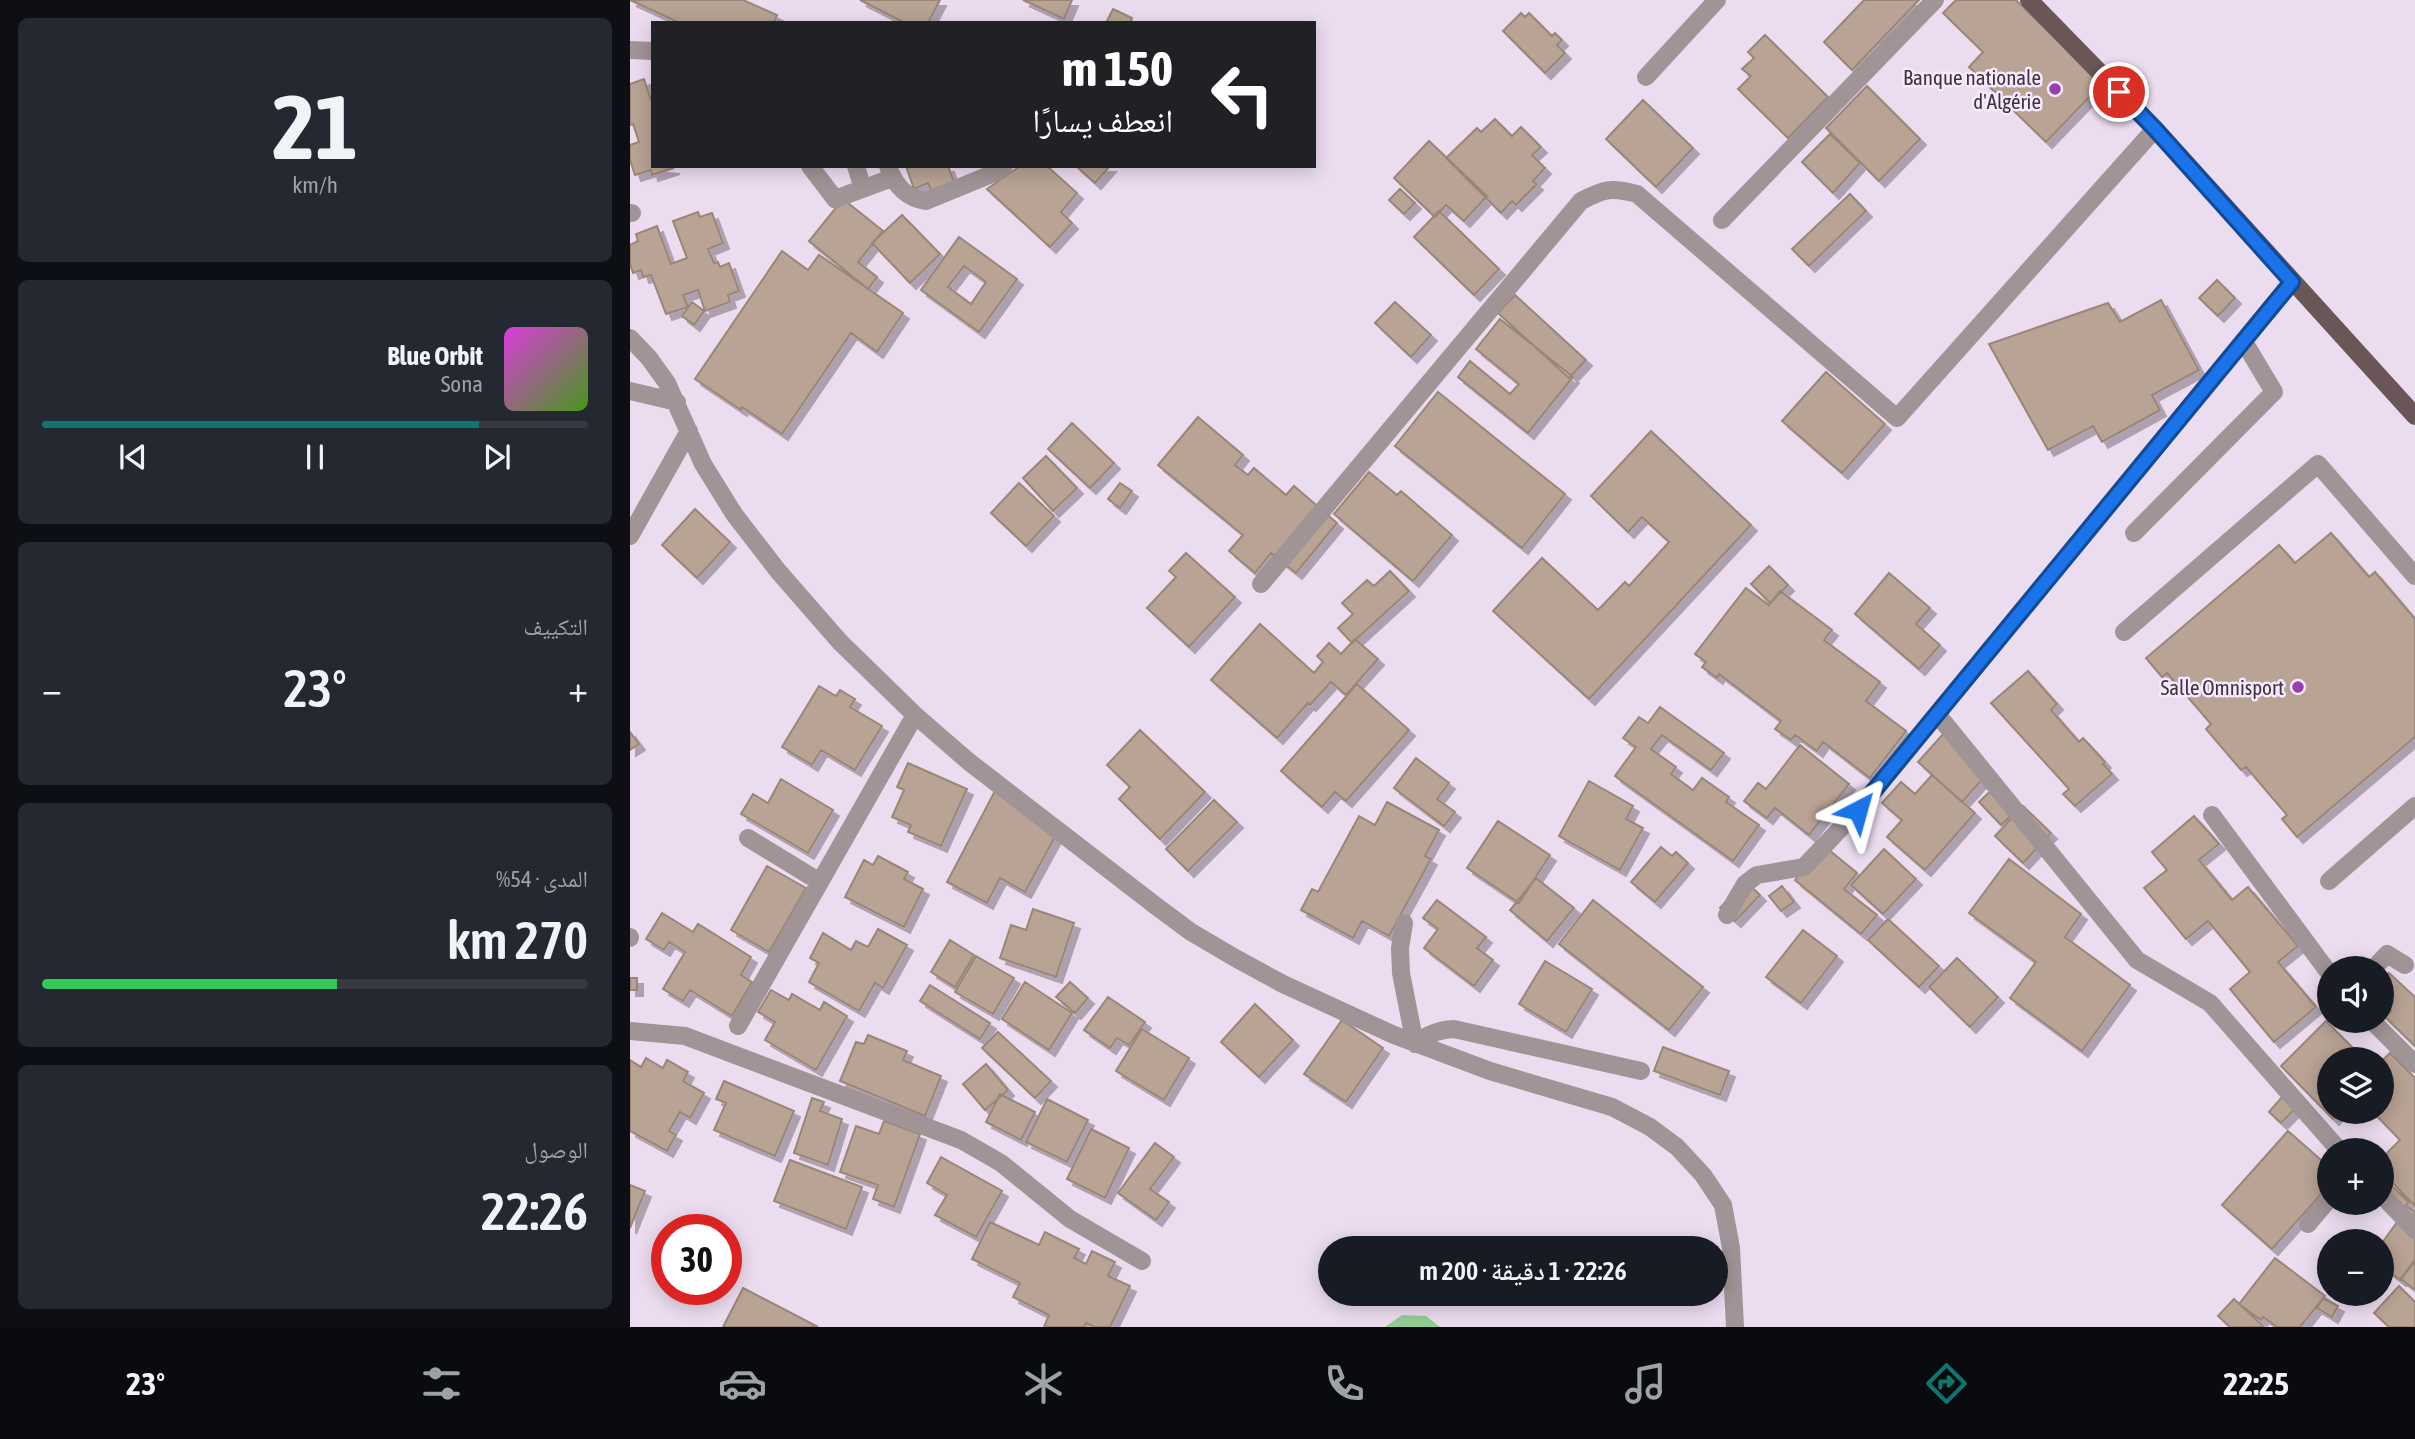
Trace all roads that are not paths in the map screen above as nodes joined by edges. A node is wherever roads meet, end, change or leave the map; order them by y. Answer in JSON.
{"nodes":[{"id":1,"x":1717,"y":0,"type":"edge"},
{"id":2,"x":1935,"y":0,"type":"edge"},
{"id":3,"x":2029,"y":0,"type":"edge"},
{"id":4,"x":630,"y":50,"type":"edge"},
{"id":5,"x":651,"y":51,"type":"edge"},
{"id":6,"x":1646,"y":77,"type":"dead end"},
{"id":7,"x":2155,"y":129,"type":"junction"},
{"id":8,"x":812,"y":168,"type":"edge"},
{"id":9,"x":857,"y":168,"type":"edge"},
{"id":10,"x":1002,"y":168,"type":"edge"},
{"id":11,"x":890,"y":172,"type":"edge"},
{"id":12,"x":863,"y":188,"type":"junction"},
{"id":13,"x":1722,"y":220,"type":"dead end"},
{"id":14,"x":2292,"y":282,"type":"junction"},
{"id":15,"x":630,"y":338,"type":"edge"},
{"id":16,"x":2244,"y":342,"type":"junction"},
{"id":17,"x":630,"y":391,"type":"edge"},
{"id":18,"x":677,"y":402,"type":"junction"},
{"id":19,"x":2415,"y":416,"type":"edge"},
{"id":20,"x":689,"y":431,"type":"junction"},
{"id":21,"x":2134,"y":533,"type":"dead end"},
{"id":22,"x":630,"y":536,"type":"edge"},
{"id":23,"x":2415,"y":576,"type":"edge"},
{"id":24,"x":1261,"y":584,"type":"dead end"},
{"id":25,"x":2124,"y":632,"type":"dead end"},
{"id":26,"x":1937,"y":714,"type":"junction"},
{"id":27,"x":915,"y":715,"type":"junction"},
{"id":28,"x":2415,"y":806,"type":"edge"},
{"id":29,"x":2212,"y":815,"type":"dead end"},
{"id":30,"x":748,"y":838,"type":"dead end"},
{"id":31,"x":2329,"y":881,"type":"dead end"},
{"id":32,"x":820,"y":882,"type":"junction"},
{"id":33,"x":1727,"y":915,"type":"dead end"},
{"id":34,"x":1404,"y":923,"type":"dead end"},
{"id":35,"x":2317,"y":957,"type":"edge"},
{"id":36,"x":2394,"y":958,"type":"edge"},
{"id":37,"x":2405,"y":965,"type":"dead end"},
{"id":38,"x":737,"y":1026,"type":"dead end"},
{"id":39,"x":630,"y":1031,"type":"edge"},
{"id":40,"x":2384,"y":1033,"type":"edge"},
{"id":41,"x":1415,"y":1044,"type":"junction"},
{"id":42,"x":2415,"y":1064,"type":"edge"},
{"id":43,"x":1641,"y":1071,"type":"dead end"},
{"id":44,"x":2328,"y":1138,"type":"edge"},
{"id":45,"x":2394,"y":1208,"type":"edge"},
{"id":46,"x":2317,"y":1213,"type":"edge"},
{"id":47,"x":2308,"y":1224,"type":"dead end"},
{"id":48,"x":2415,"y":1230,"type":"edge"},
{"id":49,"x":1142,"y":1261,"type":"dead end"},
{"id":50,"x":1735,"y":1327,"type":"edge"}],
"edges":[{"from":1,"to":6,"type":"street"},
{"from":2,"to":13,"type":"street"},
{"from":3,"to":7,"type":"main road"},
{"from":4,"to":5,"type":"street"},
{"from":7,"to":14,"type":"main road"},
{"from":7,"to":24,"type":"street"},
{"from":8,"to":12,"type":"street"},
{"from":9,"to":12,"type":"street"},
{"from":10,"to":11,"type":"street"},
{"from":11,"to":12,"type":"street"},
{"from":14,"to":16,"type":"street"},
{"from":14,"to":19,"type":"main road"},
{"from":15,"to":18,"type":"street"},
{"from":16,"to":21,"type":"street"},
{"from":16,"to":26,"type":"street"},
{"from":17,"to":18,"type":"street"},
{"from":18,"to":20,"type":"street"},
{"from":20,"to":22,"type":"street"},
{"from":20,"to":27,"type":"street"},
{"from":23,"to":25,"type":"street"},
{"from":26,"to":33,"type":"street"},
{"from":26,"to":44,"type":"street"},
{"from":27,"to":32,"type":"street"},
{"from":27,"to":41,"type":"street"},
{"from":28,"to":31,"type":"street"},
{"from":29,"to":35,"type":"street"},
{"from":30,"to":32,"type":"street"},
{"from":32,"to":38,"type":"street"},
{"from":34,"to":41,"type":"street"},
{"from":36,"to":37,"type":"street"},
{"from":39,"to":49,"type":"street"},
{"from":40,"to":42,"type":"street"},
{"from":41,"to":43,"type":"street"},
{"from":41,"to":50,"type":"street"},
{"from":45,"to":48,"type":"street"},
{"from":46,"to":47,"type":"street"}]}
